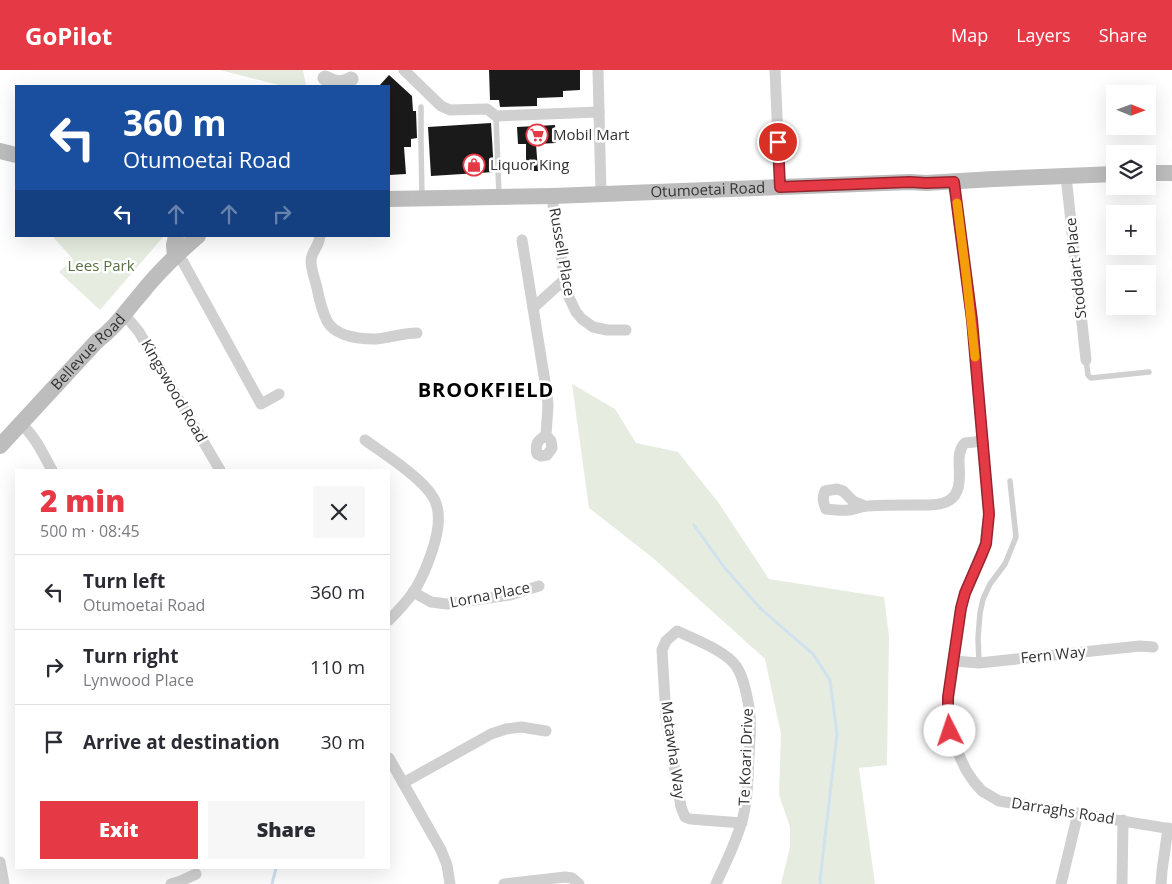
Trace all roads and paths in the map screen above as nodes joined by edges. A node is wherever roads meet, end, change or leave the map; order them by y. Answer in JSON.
{"nodes":[{"id":1,"x":404,"y":70,"type":"edge"},
{"id":2,"x":598,"y":70,"type":"edge"},
{"id":3,"x":775,"y":70,"type":"edge"},
{"id":4,"x":421,"y":107,"type":"dead end"},
{"id":5,"x":599,"y":112,"type":"junction"},
{"id":6,"x":496,"y":116,"type":"junction"},
{"id":7,"x":0,"y":151,"type":"edge"},
{"id":8,"x":15,"y":155,"type":"edge"},
{"id":9,"x":1172,"y":172,"type":"edge"},
{"id":10,"x":1156,"y":173,"type":"edge"},
{"id":11,"x":1106,"y":174,"type":"edge"},
{"id":12,"x":1066,"y":176,"type":"junction"},
{"id":13,"x":954,"y":182,"type":"junction"},
{"id":14,"x":780,"y":187,"type":"junction"},
{"id":15,"x":601,"y":194,"type":"junction"},
{"id":16,"x":553,"y":196,"type":"junction"},
{"id":17,"x":499,"y":197,"type":"junction"},
{"id":18,"x":422,"y":198,"type":"junction"},
{"id":19,"x":390,"y":199,"type":"edge"},
{"id":20,"x":176,"y":237,"type":"edge"},
{"id":21,"x":197,"y":237,"type":"edge"},
{"id":22,"x":320,"y":237,"type":"edge"},
{"id":23,"x":522,"y":240,"type":"dead end"},
{"id":24,"x":175,"y":256,"type":"junction"},
{"id":25,"x":564,"y":280,"type":"junction"},
{"id":26,"x":533,"y":308,"type":"junction"},
{"id":27,"x":124,"y":316,"type":"junction"},
{"id":28,"x":626,"y":330,"type":"dead end"},
{"id":29,"x":417,"y":333,"type":"dead end"},
{"id":30,"x":1086,"y":360,"type":"joint"},
{"id":31,"x":1149,"y":372,"type":"dead end"},
{"id":32,"x":279,"y":394,"type":"dead end"},
{"id":33,"x":21,"y":424,"type":"junction"},
{"id":34,"x":546,"y":435,"type":"dead end"},
{"id":35,"x":365,"y":440,"type":"dead end"},
{"id":36,"x":982,"y":441,"type":"junction"},
{"id":37,"x":0,"y":446,"type":"edge"},
{"id":38,"x":51,"y":469,"type":"edge"},
{"id":39,"x":219,"y":469,"type":"edge"},
{"id":40,"x":1010,"y":481,"type":"dead end"},
{"id":41,"x":865,"y":506,"type":"dead end"},
{"id":42,"x":539,"y":586,"type":"dead end"},
{"id":43,"x":413,"y":592,"type":"junction"},
{"id":44,"x":390,"y":619,"type":"edge"},
{"id":45,"x":678,"y":631,"type":"joint"},
{"id":46,"x":1153,"y":647,"type":"dead end"},
{"id":47,"x":954,"y":661,"type":"junction"},
{"id":48,"x":979,"y":663,"type":"junction"},
{"id":49,"x":546,"y":731,"type":"dead end"},
{"id":50,"x":390,"y":760,"type":"edge"},
{"id":51,"x":403,"y":783,"type":"junction"},
{"id":52,"x":1078,"y":813,"type":"junction"},
{"id":53,"x":1123,"y":820,"type":"junction"},
{"id":54,"x":742,"y":823,"type":"junction"},
{"id":55,"x":1170,"y":828,"type":"edge"},
{"id":56,"x":0,"y":862,"type":"edge"},
{"id":57,"x":196,"y":874,"type":"dead end"},
{"id":58,"x":4,"y":884,"type":"edge"},
{"id":59,"x":171,"y":884,"type":"edge"},
{"id":60,"x":450,"y":884,"type":"edge"},
{"id":61,"x":504,"y":884,"type":"edge"},
{"id":62,"x":579,"y":884,"type":"edge"},
{"id":63,"x":716,"y":884,"type":"edge"},
{"id":64,"x":1061,"y":884,"type":"edge"},
{"id":65,"x":1122,"y":884,"type":"edge"},
{"id":66,"x":1162,"y":884,"type":"edge"}],
"edges":[{"from":1,"to":6,"type":"street"},
{"from":2,"to":5,"type":"street"},
{"from":3,"to":14,"type":"street"},
{"from":4,"to":18,"type":"lane"},
{"from":5,"to":6,"type":"street"},
{"from":5,"to":15,"type":"street"},
{"from":6,"to":17,"type":"lane"},
{"from":7,"to":8,"type":"main road"},
{"from":9,"to":10,"type":"main road"},
{"from":11,"to":12,"type":"main road","name":"Otumoetai Road"},
{"from":12,"to":13,"type":"main road","name":"Otumoetai Road"},
{"from":12,"to":30,"type":"street","name":"Stoddart Place"},
{"from":13,"to":14,"type":"main road","name":"Otumoetai Road"},
{"from":13,"to":36,"type":"street","name":"Darraghs Road"},
{"from":14,"to":15,"type":"main road","name":"Otumoetai Road"},
{"from":15,"to":16,"type":"main road","name":"Otumoetai Road"},
{"from":16,"to":17,"type":"main road","name":"Otumoetai Road"},
{"from":16,"to":25,"type":"street","name":"Russell Place"},
{"from":17,"to":18,"type":"main road","name":"Otumoetai Road"},
{"from":18,"to":19,"type":"main road","name":"Otumoetai Road"},
{"from":20,"to":24,"type":"main road"},
{"from":21,"to":24,"type":"main road","name":"Bellevue Road"},
{"from":22,"to":29,"type":"street"},
{"from":23,"to":26,"type":"street"},
{"from":24,"to":27,"type":"main road","name":"Bellevue Road"},
{"from":24,"to":32,"type":"street"},
{"from":25,"to":26,"type":"street"},
{"from":25,"to":28,"type":"street","name":"Russell Place"},
{"from":26,"to":34,"type":"street"},
{"from":27,"to":33,"type":"main road","name":"Bellevue Road"},
{"from":27,"to":39,"type":"street","name":"Kingswood Road"},
{"from":30,"to":31,"type":"lane"},
{"from":33,"to":37,"type":"main road","name":"Bellevue Road"},
{"from":33,"to":38,"type":"street"},
{"from":35,"to":43,"type":"street"},
{"from":36,"to":41,"type":"street"},
{"from":36,"to":47,"type":"street","name":"Darraghs Road"},
{"from":40,"to":48,"type":"lane"},
{"from":42,"to":43,"type":"street","name":"Lorna Place"},
{"from":43,"to":44,"type":"street"},
{"from":45,"to":54,"type":"street","name":"Te Koari Drive"},
{"from":45,"to":54,"type":"street","name":"Matawha Way"},
{"from":46,"to":48,"type":"street","name":"Fern Way"},
{"from":47,"to":48,"type":"street","name":"Fern Way"},
{"from":47,"to":52,"type":"street","name":"Darraghs Road"},
{"from":49,"to":51,"type":"street"},
{"from":50,"to":51,"type":"street"},
{"from":51,"to":60,"type":"street"},
{"from":52,"to":53,"type":"street","name":"Darraghs Road"},
{"from":52,"to":64,"type":"street"},
{"from":53,"to":55,"type":"street","name":"Darraghs Road"},
{"from":53,"to":65,"type":"street"},
{"from":54,"to":63,"type":"street","name":"Te Koari Drive"},
{"from":55,"to":66,"type":"street"},
{"from":56,"to":58,"type":"street"},
{"from":57,"to":59,"type":"street"},
{"from":61,"to":62,"type":"street"}]}
